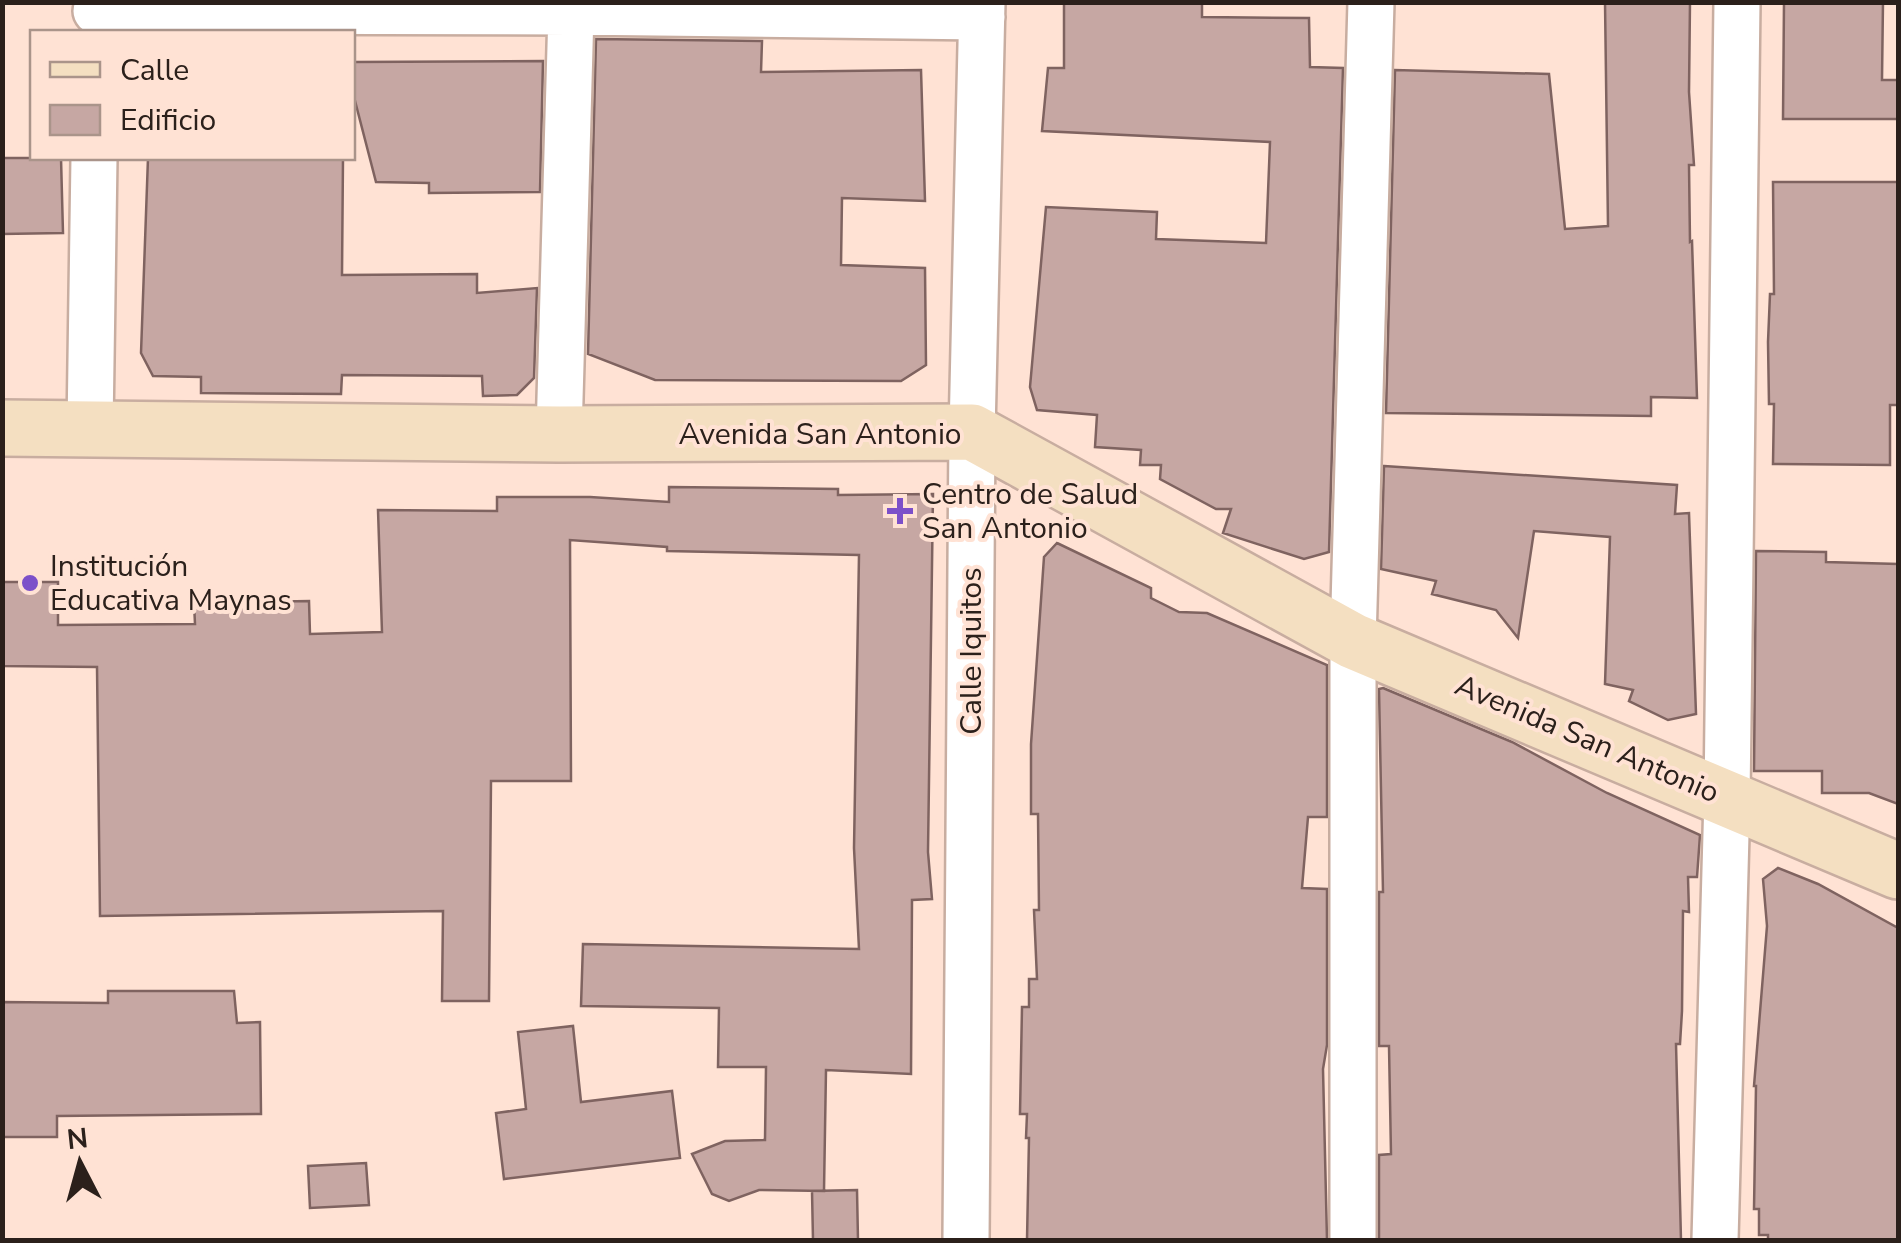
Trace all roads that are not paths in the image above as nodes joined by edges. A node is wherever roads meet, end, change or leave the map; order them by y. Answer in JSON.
{"nodes":[{"id":1,"x":1371,"y":2,"type":"edge"},
{"id":2,"x":1737,"y":2,"type":"edge"},
{"id":3,"x":982,"y":10,"type":"edge"},
{"id":4,"x":571,"y":12,"type":"junction"},
{"id":5,"x":96,"y":15,"type":"edge"},
{"id":6,"x":94,"y":160,"type":"edge"},
{"id":7,"x":2,"y":428,"type":"edge"},
{"id":8,"x":90,"y":428,"type":"junction"},
{"id":9,"x":972,"y":432,"type":"junction"},
{"id":10,"x":559,"y":434,"type":"junction"},
{"id":11,"x":1353,"y":641,"type":"junction"},
{"id":12,"x":1727,"y":797,"type":"junction"},
{"id":13,"x":1898,"y":871,"type":"edge"},
{"id":14,"x":966,"y":1240,"type":"edge"},
{"id":15,"x":1353,"y":1240,"type":"edge"},
{"id":16,"x":1715,"y":1240,"type":"edge"}],
"edges":[{"from":1,"to":11,"type":"street"},
{"from":2,"to":12,"type":"street"},
{"from":3,"to":4,"type":"street"},
{"from":3,"to":9,"type":"street","name":"Calle Iquitos"},
{"from":4,"to":5,"type":"street"},
{"from":4,"to":10,"type":"street"},
{"from":6,"to":8,"type":"street"},
{"from":7,"to":8,"type":"main road","name":"Avenida San Antonio"},
{"from":8,"to":10,"type":"main road","name":"Avenida San Antonio"},
{"from":9,"to":10,"type":"main road","name":"Avenida San Antonio"},
{"from":9,"to":11,"type":"main road","name":"Avenida San Antonio"},
{"from":9,"to":14,"type":"street","name":"Calle Iquitos"},
{"from":11,"to":12,"type":"main road","name":"Avenida San Antonio"},
{"from":11,"to":15,"type":"street"},
{"from":12,"to":13,"type":"main road","name":"Avenida San Antonio"},
{"from":12,"to":16,"type":"street"}]}
